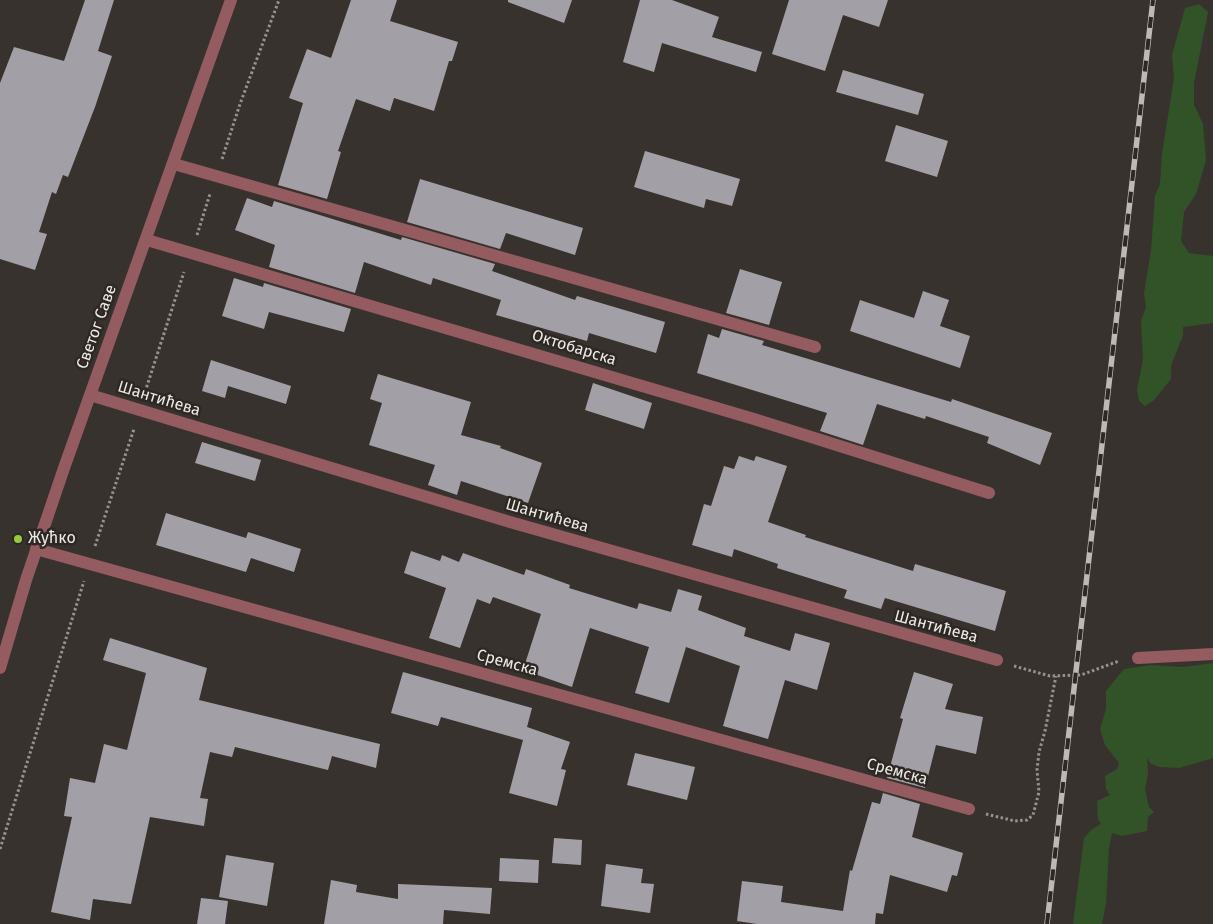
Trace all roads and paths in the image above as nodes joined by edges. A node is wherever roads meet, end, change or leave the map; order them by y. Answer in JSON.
{"nodes":[{"id":1,"x":231,"y":0,"type":"edge"},
{"id":2,"x":280,"y":0,"type":"edge"},
{"id":3,"x":174,"y":164,"type":"junction"},
{"id":4,"x":216,"y":176,"type":"junction"},
{"id":5,"x":196,"y":236,"type":"dead end"},
{"id":6,"x":147,"y":240,"type":"junction"},
{"id":7,"x":186,"y":266,"type":"dead end"},
{"id":8,"x":815,"y":347,"type":"dead end"},
{"id":9,"x":90,"y":395,"type":"junction"},
{"id":10,"x":144,"y":395,"type":"dead end"},
{"id":11,"x":134,"y":428,"type":"dead end"},
{"id":12,"x":989,"y":493,"type":"dead end"},
{"id":13,"x":36,"y":548,"type":"junction"},
{"id":14,"x":94,"y":550,"type":"dead end"},
{"id":15,"x":87,"y":572,"type":"dead end"},
{"id":16,"x":1213,"y":654,"type":"edge"},
{"id":17,"x":1138,"y":658,"type":"dead end"},
{"id":18,"x":997,"y":660,"type":"joint"},
{"id":19,"x":1106,"y":664,"type":"dead end"},
{"id":20,"x":0,"y":668,"type":"edge"},
{"id":21,"x":1056,"y":676,"type":"junction"},
{"id":22,"x":969,"y":809,"type":"joint"},
{"id":23,"x":0,"y":849,"type":"edge"}],
"edges":[{"from":1,"to":3,"type":"street","name":"Светог Саве"},
{"from":2,"to":4,"type":"path"},
{"from":3,"to":4,"type":"street"},
{"from":3,"to":6,"type":"street","name":"Светог Саве"},
{"from":4,"to":5,"type":"path"},
{"from":4,"to":8,"type":"street"},
{"from":6,"to":9,"type":"street","name":"Светог Саве"},
{"from":6,"to":12,"type":"street","name":"Октобарска"},
{"from":7,"to":10,"type":"path"},
{"from":9,"to":13,"type":"street","name":"Светог Саве"},
{"from":9,"to":18,"type":"street","name":"Шантићева"},
{"from":11,"to":14,"type":"path"},
{"from":13,"to":20,"type":"street","name":"Светог Саве"},
{"from":13,"to":22,"type":"street","name":"Сремска"},
{"from":15,"to":23,"type":"path"},
{"from":16,"to":17,"type":"street"},
{"from":18,"to":21,"type":"path"},
{"from":19,"to":21,"type":"path"},
{"from":21,"to":22,"type":"path"}]}
